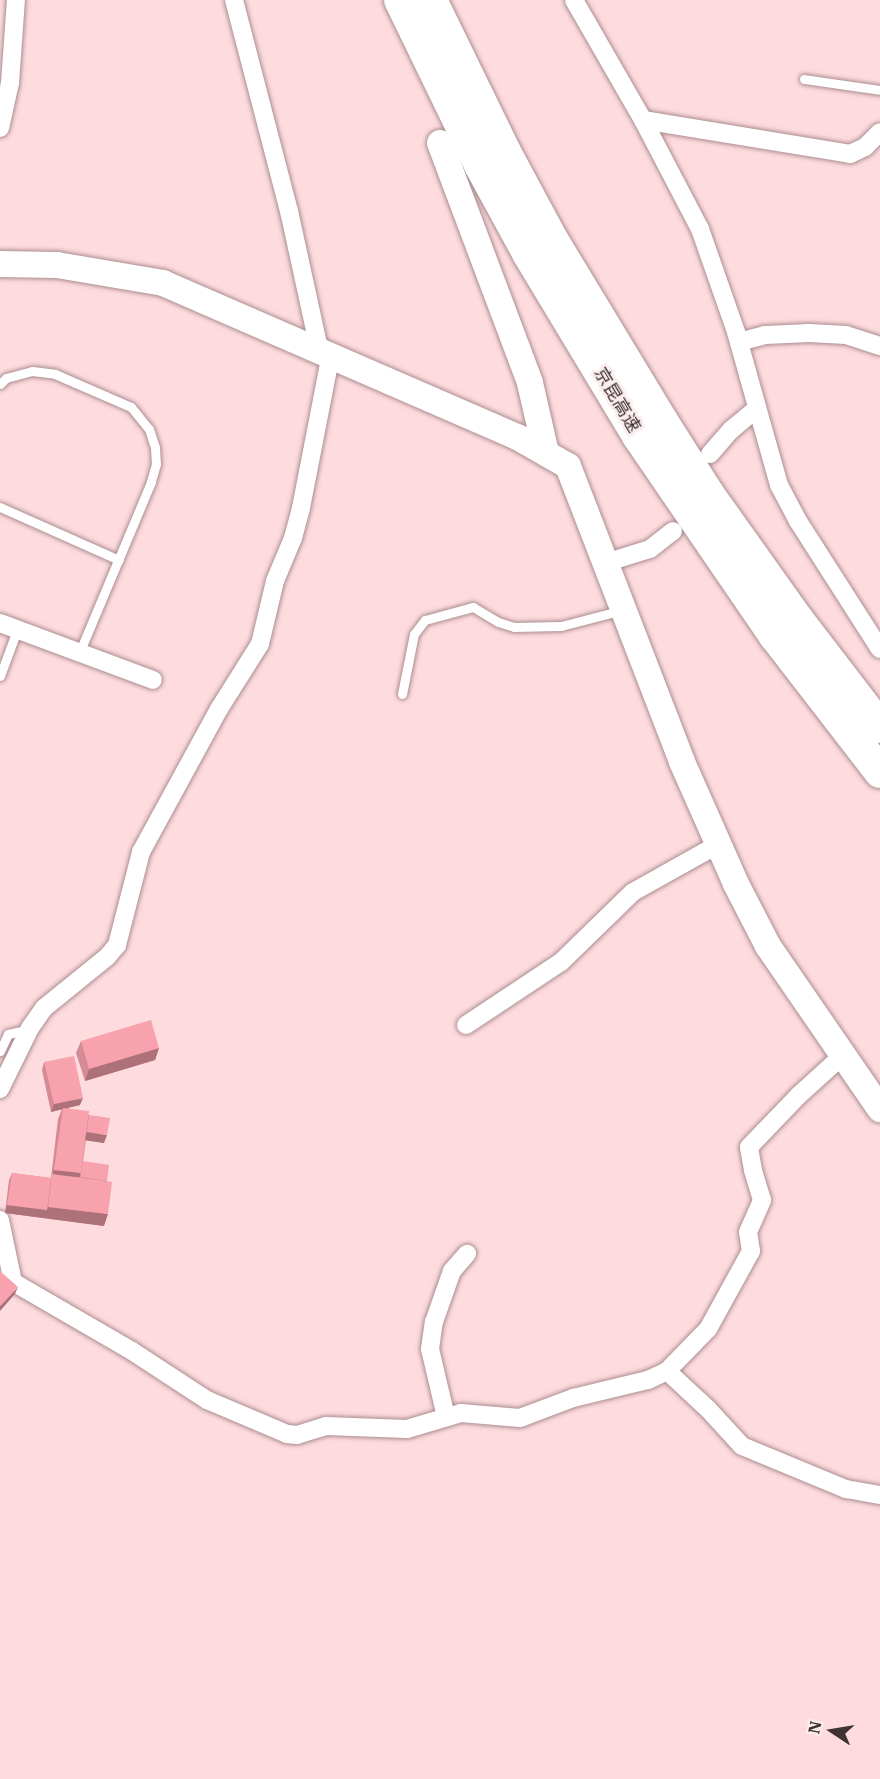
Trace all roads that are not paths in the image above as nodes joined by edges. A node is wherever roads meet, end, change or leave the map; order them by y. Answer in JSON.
{"nodes":[{"id":1,"x":16,"y":0,"type":"edge"},
{"id":2,"x":234,"y":0,"type":"edge"},
{"id":3,"x":400,"y":0,"type":"edge"},
{"id":4,"x":431,"y":0,"type":"edge"},
{"id":5,"x":574,"y":0,"type":"edge"},
{"id":6,"x":804,"y":79,"type":"dead end"},
{"id":7,"x":880,"y":90,"type":"edge"},
{"id":8,"x":643,"y":120,"type":"junction"},
{"id":9,"x":0,"y":128,"type":"edge"},
{"id":10,"x":880,"y":132,"type":"edge"},
{"id":11,"x":440,"y":143,"type":"dead end"},
{"id":12,"x":0,"y":264,"type":"edge"},
{"id":13,"x":739,"y":342,"type":"junction"},
{"id":14,"x":880,"y":346,"type":"edge"},
{"id":15,"x":325,"y":351,"type":"junction"},
{"id":16,"x":0,"y":384,"type":"edge"},
{"id":17,"x":756,"y":409,"type":"junction"},
{"id":18,"x":546,"y":453,"type":"junction"},
{"id":19,"x":710,"y":454,"type":"dead end"},
{"id":20,"x":0,"y":507,"type":"edge"},
{"id":21,"x":673,"y":531,"type":"dead end"},
{"id":22,"x":119,"y":560,"type":"junction"},
{"id":23,"x":605,"y":563,"type":"junction"},
{"id":24,"x":623,"y":610,"type":"junction"},
{"id":25,"x":9,"y":627,"type":"edge"},
{"id":26,"x":880,"y":649,"type":"edge"},
{"id":27,"x":79,"y":653,"type":"junction"},
{"id":28,"x":0,"y":676,"type":"edge"},
{"id":29,"x":153,"y":680,"type":"dead end"},
{"id":30,"x":402,"y":694,"type":"dead end"},
{"id":31,"x":880,"y":727,"type":"edge"},
{"id":32,"x":880,"y":772,"type":"edge"},
{"id":33,"x":718,"y":844,"type":"junction"},
{"id":34,"x":466,"y":1025,"type":"dead end"},
{"id":35,"x":30,"y":1029,"type":"junction"},
{"id":36,"x":0,"y":1051,"type":"edge"},
{"id":37,"x":842,"y":1056,"type":"junction"},
{"id":38,"x":0,"y":1089,"type":"edge"},
{"id":39,"x":880,"y":1109,"type":"edge"},
{"id":40,"x":0,"y":1220,"type":"edge"},
{"id":41,"x":467,"y":1254,"type":"dead end"},
{"id":42,"x":667,"y":1371,"type":"junction"},
{"id":43,"x":446,"y":1417,"type":"junction"},
{"id":44,"x":880,"y":1496,"type":"edge"}],
"edges":[{"from":1,"to":9,"type":"street"},
{"from":2,"to":15,"type":"street"},
{"from":3,"to":32,"type":"highway","name":"京昆高速"},
{"from":4,"to":31,"type":"highway","name":"京昆高速"},
{"from":5,"to":8,"type":"street"},
{"from":6,"to":7,"type":"lane"},
{"from":8,"to":10,"type":"street"},
{"from":8,"to":13,"type":"street"},
{"from":11,"to":18,"type":"street"},
{"from":12,"to":15,"type":"street"},
{"from":13,"to":14,"type":"street"},
{"from":13,"to":17,"type":"street"},
{"from":15,"to":18,"type":"street"},
{"from":15,"to":35,"type":"street"},
{"from":16,"to":22,"type":"lane"},
{"from":17,"to":19,"type":"street"},
{"from":17,"to":26,"type":"street"},
{"from":18,"to":23,"type":"street"},
{"from":20,"to":22,"type":"lane"},
{"from":21,"to":23,"type":"street"},
{"from":22,"to":27,"type":"lane"},
{"from":23,"to":24,"type":"street"},
{"from":24,"to":30,"type":"lane"},
{"from":24,"to":33,"type":"street"},
{"from":25,"to":27,"type":"street"},
{"from":25,"to":28,"type":"lane"},
{"from":27,"to":29,"type":"street"},
{"from":33,"to":34,"type":"street"},
{"from":33,"to":37,"type":"street"},
{"from":35,"to":36,"type":"lane"},
{"from":35,"to":38,"type":"street"},
{"from":37,"to":39,"type":"street"},
{"from":37,"to":42,"type":"street"},
{"from":40,"to":43,"type":"street"},
{"from":41,"to":43,"type":"street"},
{"from":42,"to":43,"type":"street"},
{"from":42,"to":44,"type":"street"}]}
